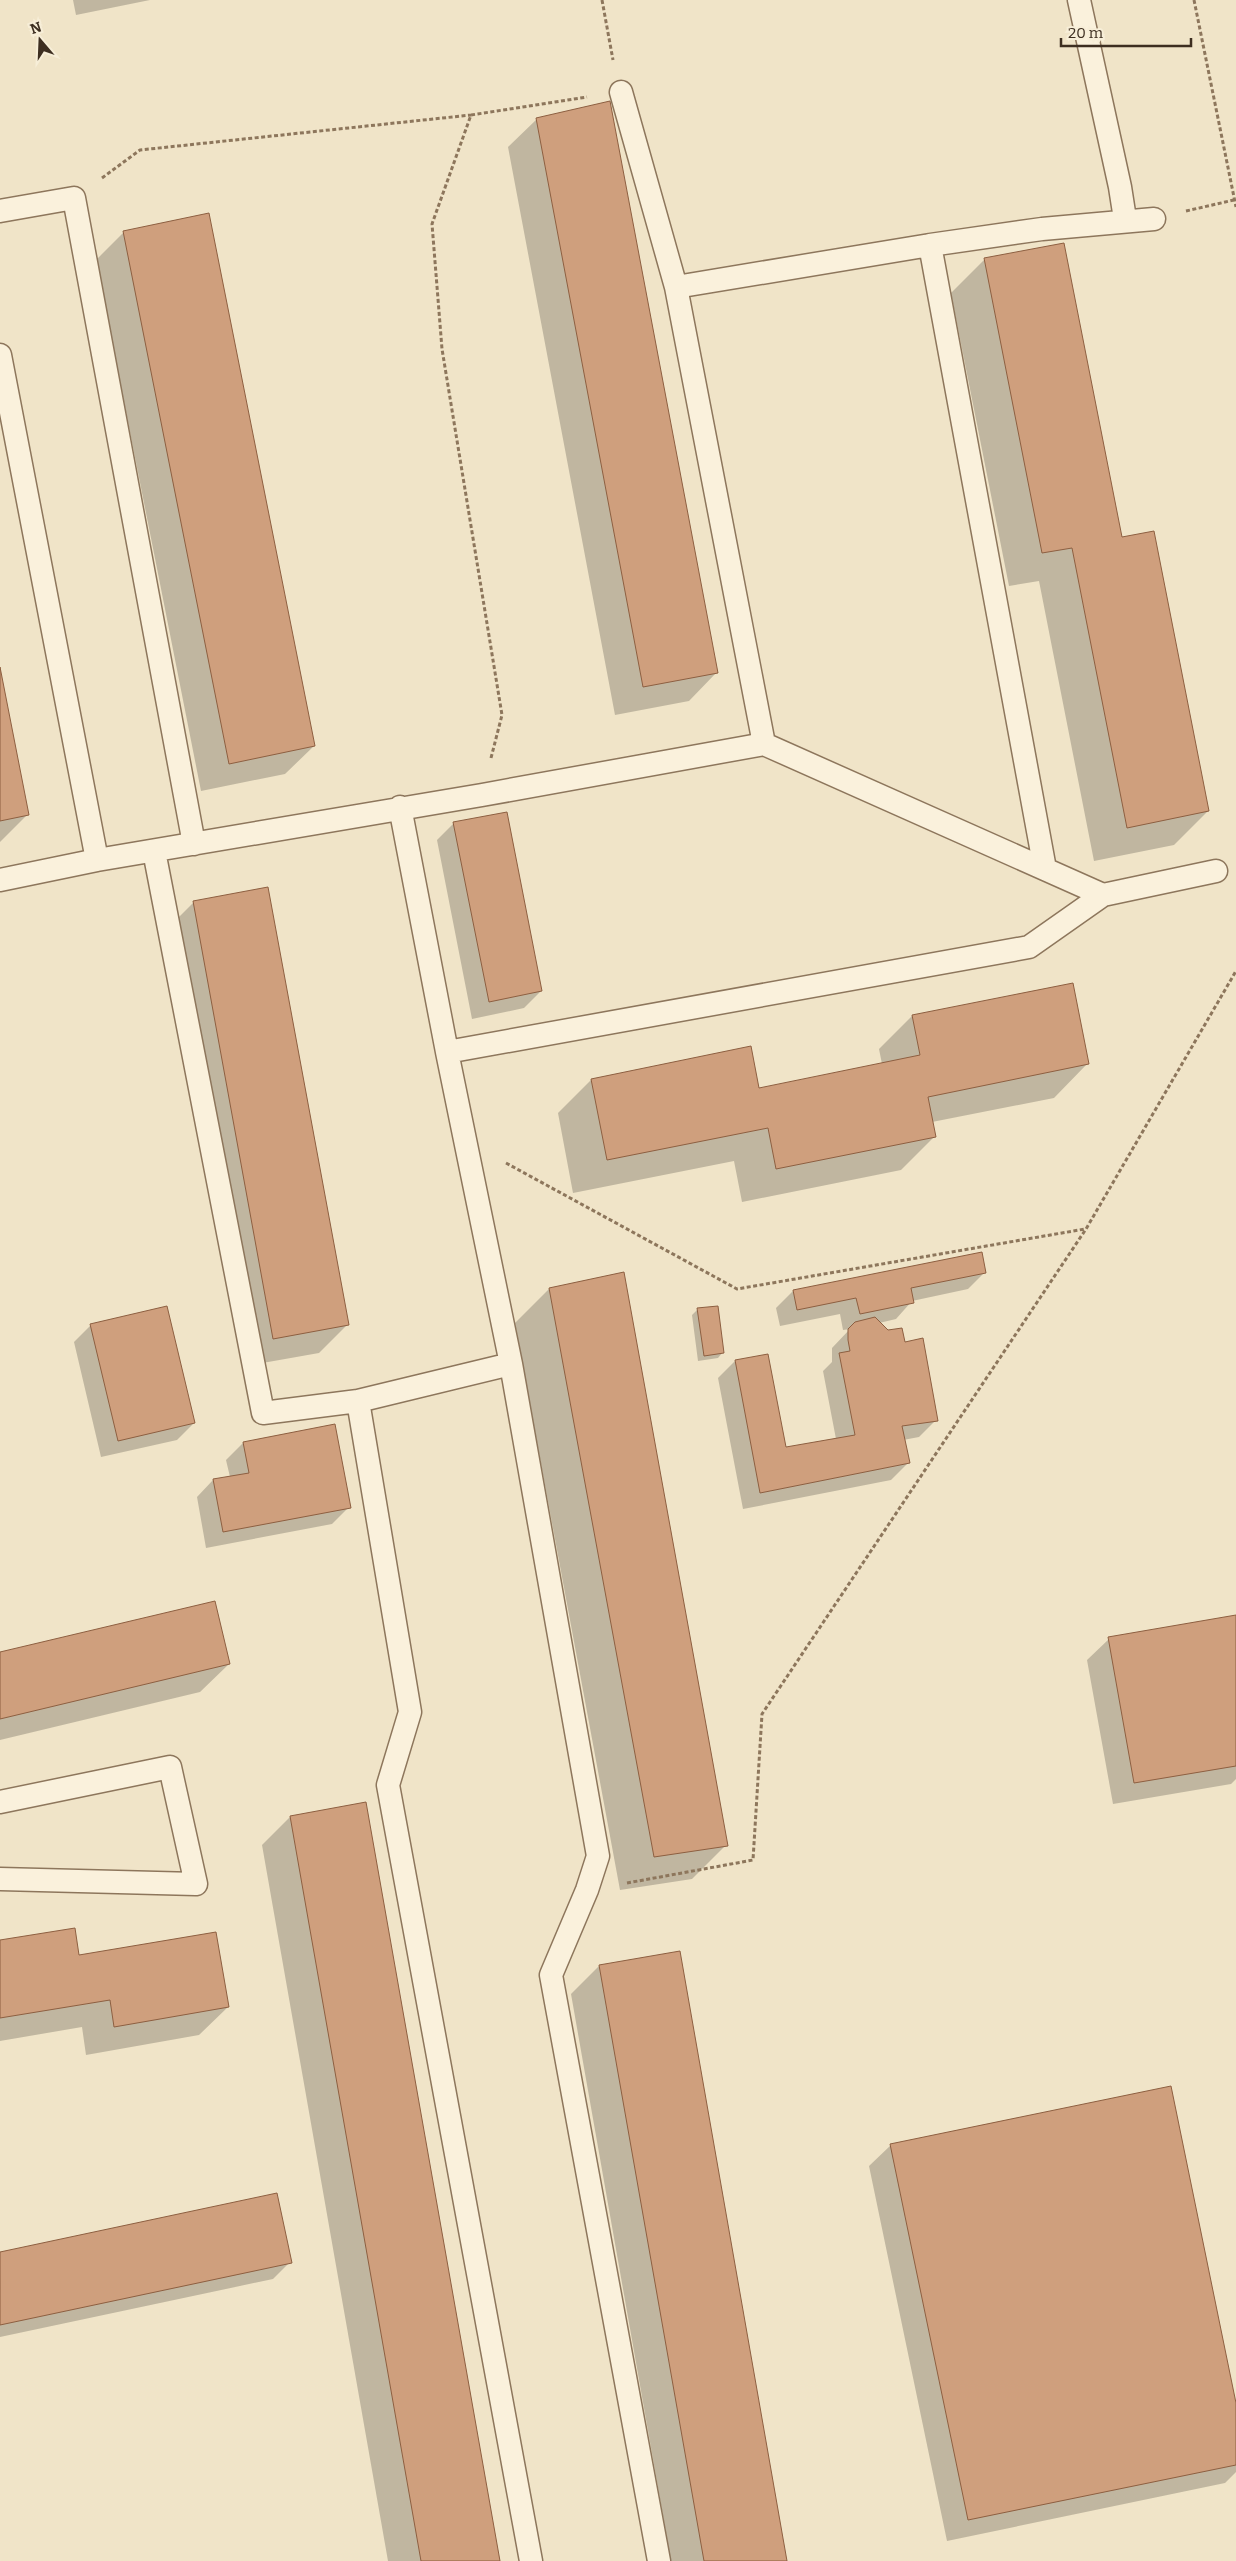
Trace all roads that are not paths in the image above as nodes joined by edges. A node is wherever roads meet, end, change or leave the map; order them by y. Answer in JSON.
{"nodes":[{"id":1,"x":1079,"y":0,"type":"edge"},
{"id":2,"x":621,"y":92,"type":"road end"},
{"id":3,"x":0,"y":211,"type":"edge"},
{"id":4,"x":1154,"y":218,"type":"road end"},
{"id":5,"x":1124,"y":220,"type":"junction"},
{"id":6,"x":930,"y":245,"type":"junction"},
{"id":7,"x":676,"y":287,"type":"junction"},
{"id":8,"x":0,"y":355,"type":"edge"},
{"id":9,"x":764,"y":744,"type":"junction"},
{"id":10,"x":400,"y":807,"type":"junction"},
{"id":11,"x":194,"y":844,"type":"junction"},
{"id":12,"x":154,"y":851,"type":"junction"},
{"id":13,"x":97,"y":860,"type":"junction"},
{"id":14,"x":1045,"y":869,"type":"junction"},
{"id":15,"x":1216,"y":871,"type":"dead end"},
{"id":16,"x":0,"y":880,"type":"edge"},
{"id":17,"x":1103,"y":895,"type":"junction"},
{"id":18,"x":447,"y":1052,"type":"junction"},
{"id":19,"x":511,"y":1364,"type":"junction"},
{"id":20,"x":358,"y":1401,"type":"junction"},
{"id":21,"x":0,"y":1802,"type":"edge"},
{"id":22,"x":0,"y":1879,"type":"edge"},
{"id":23,"x":531,"y":2561,"type":"edge"},
{"id":24,"x":659,"y":2561,"type":"edge"}],
"edges":[{"from":1,"to":5,"type":"lane"},
{"from":2,"to":7,"type":"lane"},
{"from":3,"to":11,"type":"lane"},
{"from":4,"to":5,"type":"lane"},
{"from":5,"to":6,"type":"lane"},
{"from":6,"to":7,"type":"lane"},
{"from":6,"to":14,"type":"lane"},
{"from":7,"to":9,"type":"lane"},
{"from":8,"to":13,"type":"lane"},
{"from":9,"to":10,"type":"lane"},
{"from":9,"to":14,"type":"lane"},
{"from":10,"to":11,"type":"lane"},
{"from":10,"to":18,"type":"lane"},
{"from":11,"to":12,"type":"lane"},
{"from":12,"to":13,"type":"lane"},
{"from":12,"to":20,"type":"lane"},
{"from":13,"to":16,"type":"lane"},
{"from":14,"to":17,"type":"lane"},
{"from":15,"to":17,"type":"lane"},
{"from":17,"to":18,"type":"lane"},
{"from":18,"to":19,"type":"lane"},
{"from":19,"to":20,"type":"lane"},
{"from":19,"to":24,"type":"lane"},
{"from":20,"to":23,"type":"lane"},
{"from":21,"to":22,"type":"lane"}]}
